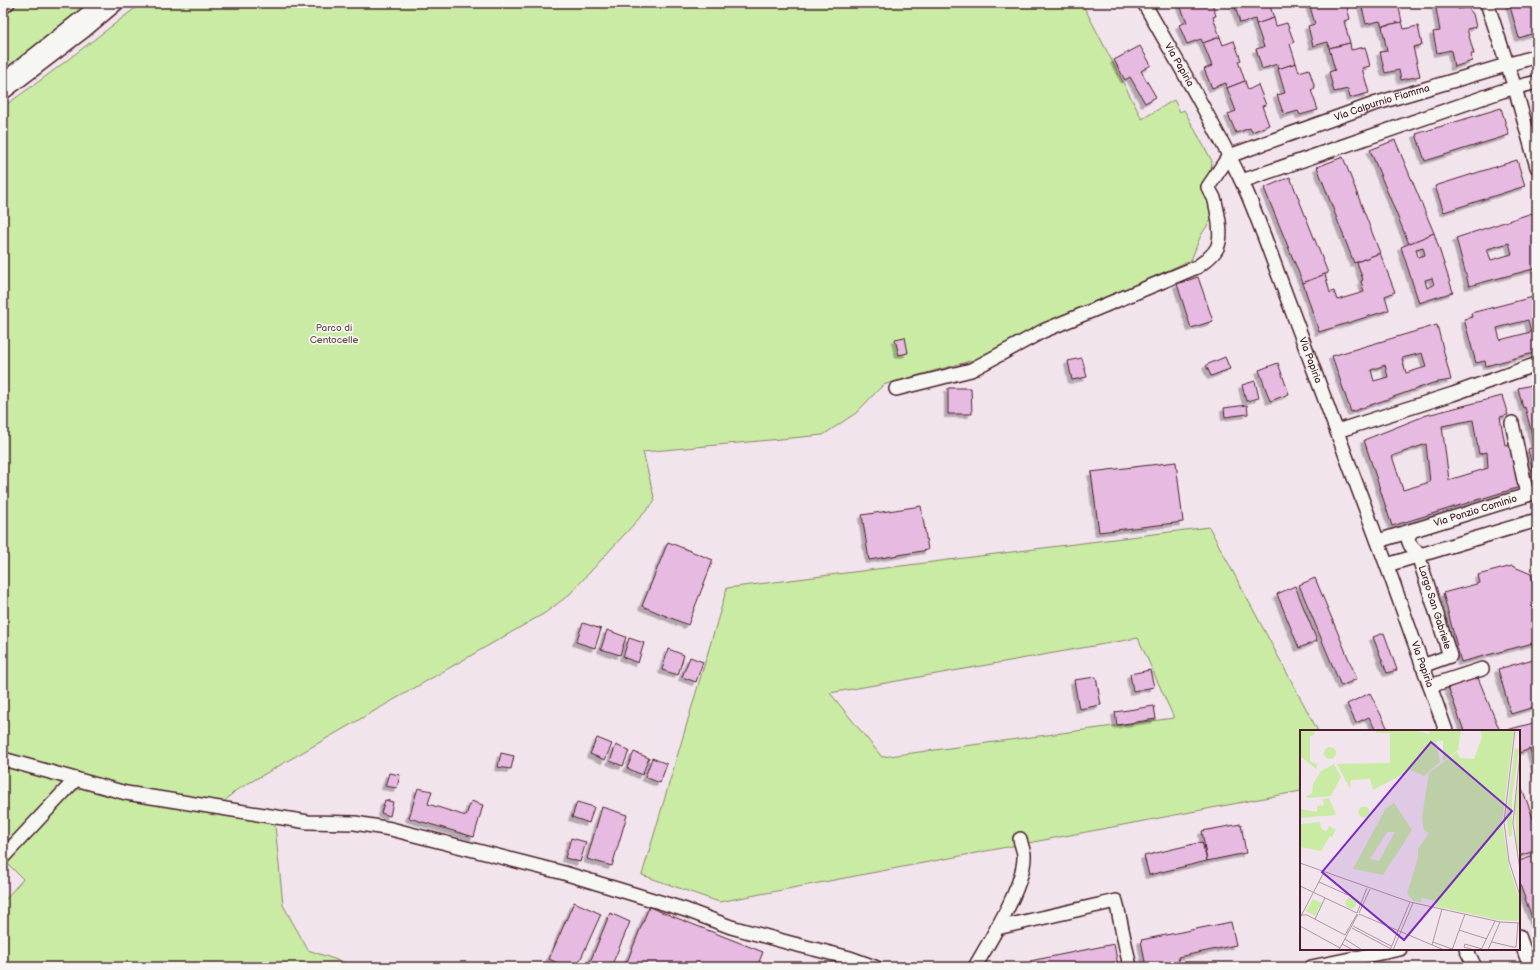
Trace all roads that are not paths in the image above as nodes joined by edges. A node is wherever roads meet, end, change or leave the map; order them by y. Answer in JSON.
{"nodes":[{"id":1,"x":8,"y":3,"type":"edge"},
{"id":2,"x":100,"y":3,"type":"edge"},
{"id":3,"x":115,"y":3,"type":"edge"},
{"id":4,"x":1144,"y":3,"type":"edge"},
{"id":5,"x":1487,"y":3,"type":"edge"},
{"id":6,"x":3,"y":7,"type":"edge"},
{"id":7,"x":1537,"y":56,"type":"edge"},
{"id":8,"x":1507,"y":64,"type":"junction"},
{"id":9,"x":3,"y":80,"type":"edge"},
{"id":10,"x":1537,"y":82,"type":"edge"},
{"id":11,"x":1515,"y":88,"type":"junction"},
{"id":12,"x":3,"y":91,"type":"edge"},
{"id":13,"x":1229,"y":156,"type":"junction"},
{"id":14,"x":1537,"y":167,"type":"edge"},
{"id":15,"x":1242,"y":181,"type":"junction"},
{"id":16,"x":1537,"y":364,"type":"edge"},
{"id":17,"x":896,"y":389,"type":"dead end"},
{"id":18,"x":1512,"y":423,"type":"dead end"},
{"id":19,"x":1337,"y":431,"type":"junction"},
{"id":20,"x":1532,"y":493,"type":"edge"},
{"id":21,"x":1537,"y":520,"type":"edge"},
{"id":22,"x":1413,"y":530,"type":"junction"},
{"id":23,"x":1378,"y":541,"type":"junction"},
{"id":24,"x":1420,"y":554,"type":"junction"},
{"id":25,"x":1387,"y":565,"type":"junction"},
{"id":26,"x":1422,"y":666,"type":"junction"},
{"id":27,"x":1482,"y":669,"type":"dead end"},
{"id":28,"x":1430,"y":686,"type":"junction"},
{"id":29,"x":1446,"y":730,"type":"edge"},
{"id":30,"x":3,"y":759,"type":"edge"},
{"id":31,"x":76,"y":779,"type":"junction"},
{"id":32,"x":1020,"y":839,"type":"dead end"},
{"id":33,"x":3,"y":857,"type":"edge"},
{"id":34,"x":997,"y":928,"type":"junction"},
{"id":35,"x":1520,"y":938,"type":"edge"},
{"id":36,"x":1395,"y":950,"type":"edge"},
{"id":37,"x":1466,"y":950,"type":"edge"},
{"id":38,"x":1531,"y":960,"type":"edge"},
{"id":39,"x":875,"y":967,"type":"edge"},
{"id":40,"x":975,"y":967,"type":"edge"},
{"id":41,"x":1130,"y":967,"type":"edge"},
{"id":42,"x":1311,"y":967,"type":"edge"},
{"id":43,"x":1475,"y":967,"type":"edge"}],
"edges":[{"from":1,"to":6,"type":"street"},
{"from":2,"to":9,"type":"street"},
{"from":3,"to":12,"type":"main road"},
{"from":4,"to":13,"type":"street","name":"Via Papiria"},
{"from":5,"to":8,"type":"street"},
{"from":7,"to":8,"type":"street","name":"Via Calpurnio Fiamma"},
{"from":8,"to":11,"type":"street"},
{"from":8,"to":13,"type":"street","name":"Via Calpurnio Fiamma"},
{"from":10,"to":11,"type":"street"},
{"from":11,"to":14,"type":"street"},
{"from":11,"to":15,"type":"street"},
{"from":13,"to":15,"type":"street","name":"Via Papiria"},
{"from":13,"to":17,"type":"street"},
{"from":15,"to":19,"type":"street","name":"Via Papiria"},
{"from":16,"to":19,"type":"street"},
{"from":18,"to":20,"type":"street"},
{"from":19,"to":23,"type":"street","name":"Via Papiria"},
{"from":20,"to":22,"type":"street","name":"Via Ponzio Cominio"},
{"from":21,"to":24,"type":"street"},
{"from":22,"to":23,"type":"street","name":"Via Ponzio Cominio"},
{"from":22,"to":24,"type":"street"},
{"from":23,"to":25,"type":"street","name":"Via Papiria"},
{"from":24,"to":25,"type":"street"},
{"from":24,"to":26,"type":"street","name":"Largo San Gabriele"},
{"from":25,"to":26,"type":"street","name":"Via Papiria"},
{"from":26,"to":28,"type":"street","name":"Via Papiria"},
{"from":27,"to":28,"type":"street"},
{"from":28,"to":29,"type":"street","name":"Via Papiria"},
{"from":30,"to":31,"type":"street"},
{"from":31,"to":33,"type":"street"},
{"from":31,"to":39,"type":"street"},
{"from":32,"to":34,"type":"street"},
{"from":34,"to":40,"type":"street"},
{"from":34,"to":41,"type":"street"},
{"from":35,"to":38,"type":"street"},
{"from":36,"to":42,"type":"street"},
{"from":37,"to":43,"type":"street"}]}
